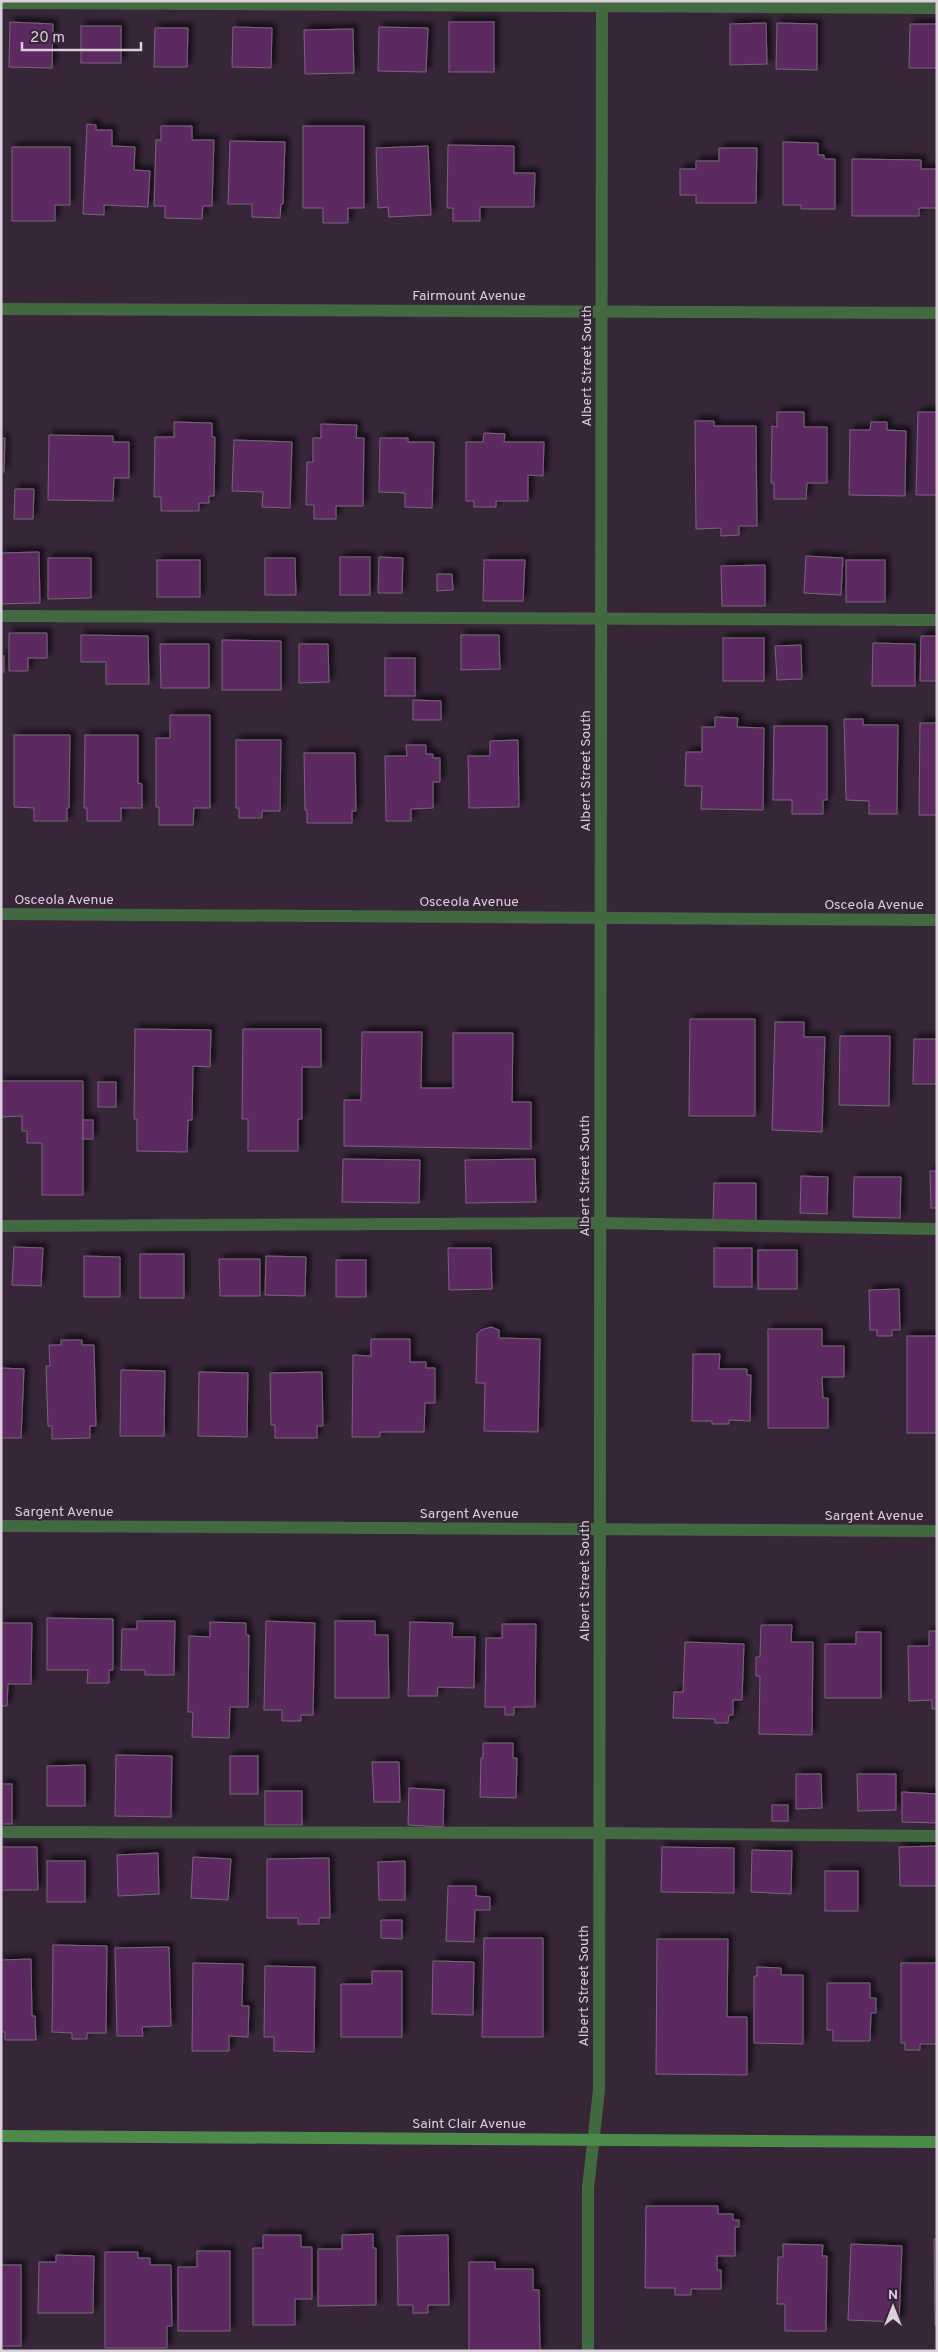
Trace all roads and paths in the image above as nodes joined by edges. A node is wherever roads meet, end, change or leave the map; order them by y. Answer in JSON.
{"nodes":[{"id":1,"x":1,"y":3,"type":"edge"},
{"id":2,"x":602,"y":3,"type":"edge"},
{"id":3,"x":937,"y":8,"type":"edge"},
{"id":4,"x":1,"y":309,"type":"edge"},
{"id":5,"x":602,"y":312,"type":"junction"},
{"id":6,"x":937,"y":313,"type":"edge"},
{"id":7,"x":1,"y":616,"type":"edge"},
{"id":8,"x":601,"y":619,"type":"junction"},
{"id":9,"x":937,"y":620,"type":"edge"},
{"id":10,"x":1,"y":914,"type":"edge"},
{"id":11,"x":601,"y":918,"type":"junction"},
{"id":12,"x":937,"y":920,"type":"edge"},
{"id":13,"x":600,"y":1223,"type":"junction"},
{"id":14,"x":1,"y":1226,"type":"edge"},
{"id":15,"x":937,"y":1230,"type":"edge"},
{"id":16,"x":1,"y":1526,"type":"edge"},
{"id":17,"x":600,"y":1530,"type":"junction"},
{"id":18,"x":937,"y":1531,"type":"edge"},
{"id":19,"x":1,"y":1832,"type":"edge"},
{"id":20,"x":599,"y":1833,"type":"junction"},
{"id":21,"x":937,"y":1836,"type":"edge"},
{"id":22,"x":1,"y":2136,"type":"edge"},
{"id":23,"x":594,"y":2140,"type":"junction"},
{"id":24,"x":937,"y":2142,"type":"edge"},
{"id":25,"x":588,"y":2351,"type":"edge"}],
"edges":[{"from":1,"to":2,"type":"street"},
{"from":2,"to":3,"type":"street"},
{"from":2,"to":5,"type":"street","name":"Albert Street South"},
{"from":4,"to":5,"type":"street","name":"Fairmount Avenue"},
{"from":5,"to":6,"type":"street","name":"Fairmount Avenue"},
{"from":5,"to":8,"type":"street","name":"Albert Street South"},
{"from":7,"to":8,"type":"street"},
{"from":8,"to":9,"type":"street"},
{"from":8,"to":11,"type":"street","name":"Albert Street South"},
{"from":10,"to":11,"type":"street","name":"Osceola Avenue"},
{"from":11,"to":12,"type":"street","name":"Osceola Avenue"},
{"from":11,"to":13,"type":"street","name":"Albert Street South"},
{"from":13,"to":14,"type":"street"},
{"from":13,"to":15,"type":"street"},
{"from":13,"to":17,"type":"street","name":"Albert Street South"},
{"from":16,"to":17,"type":"street","name":"Sargent Avenue"},
{"from":17,"to":18,"type":"street","name":"Sargent Avenue"},
{"from":17,"to":20,"type":"street","name":"Albert Street South"},
{"from":19,"to":20,"type":"street"},
{"from":20,"to":21,"type":"street"},
{"from":20,"to":23,"type":"street","name":"Albert Street South"},
{"from":22,"to":23,"type":"street","name":"Saint Clair Avenue"},
{"from":23,"to":24,"type":"street","name":"Saint Clair Avenue"},
{"from":23,"to":25,"type":"street","name":"Albert Street South"}]}
